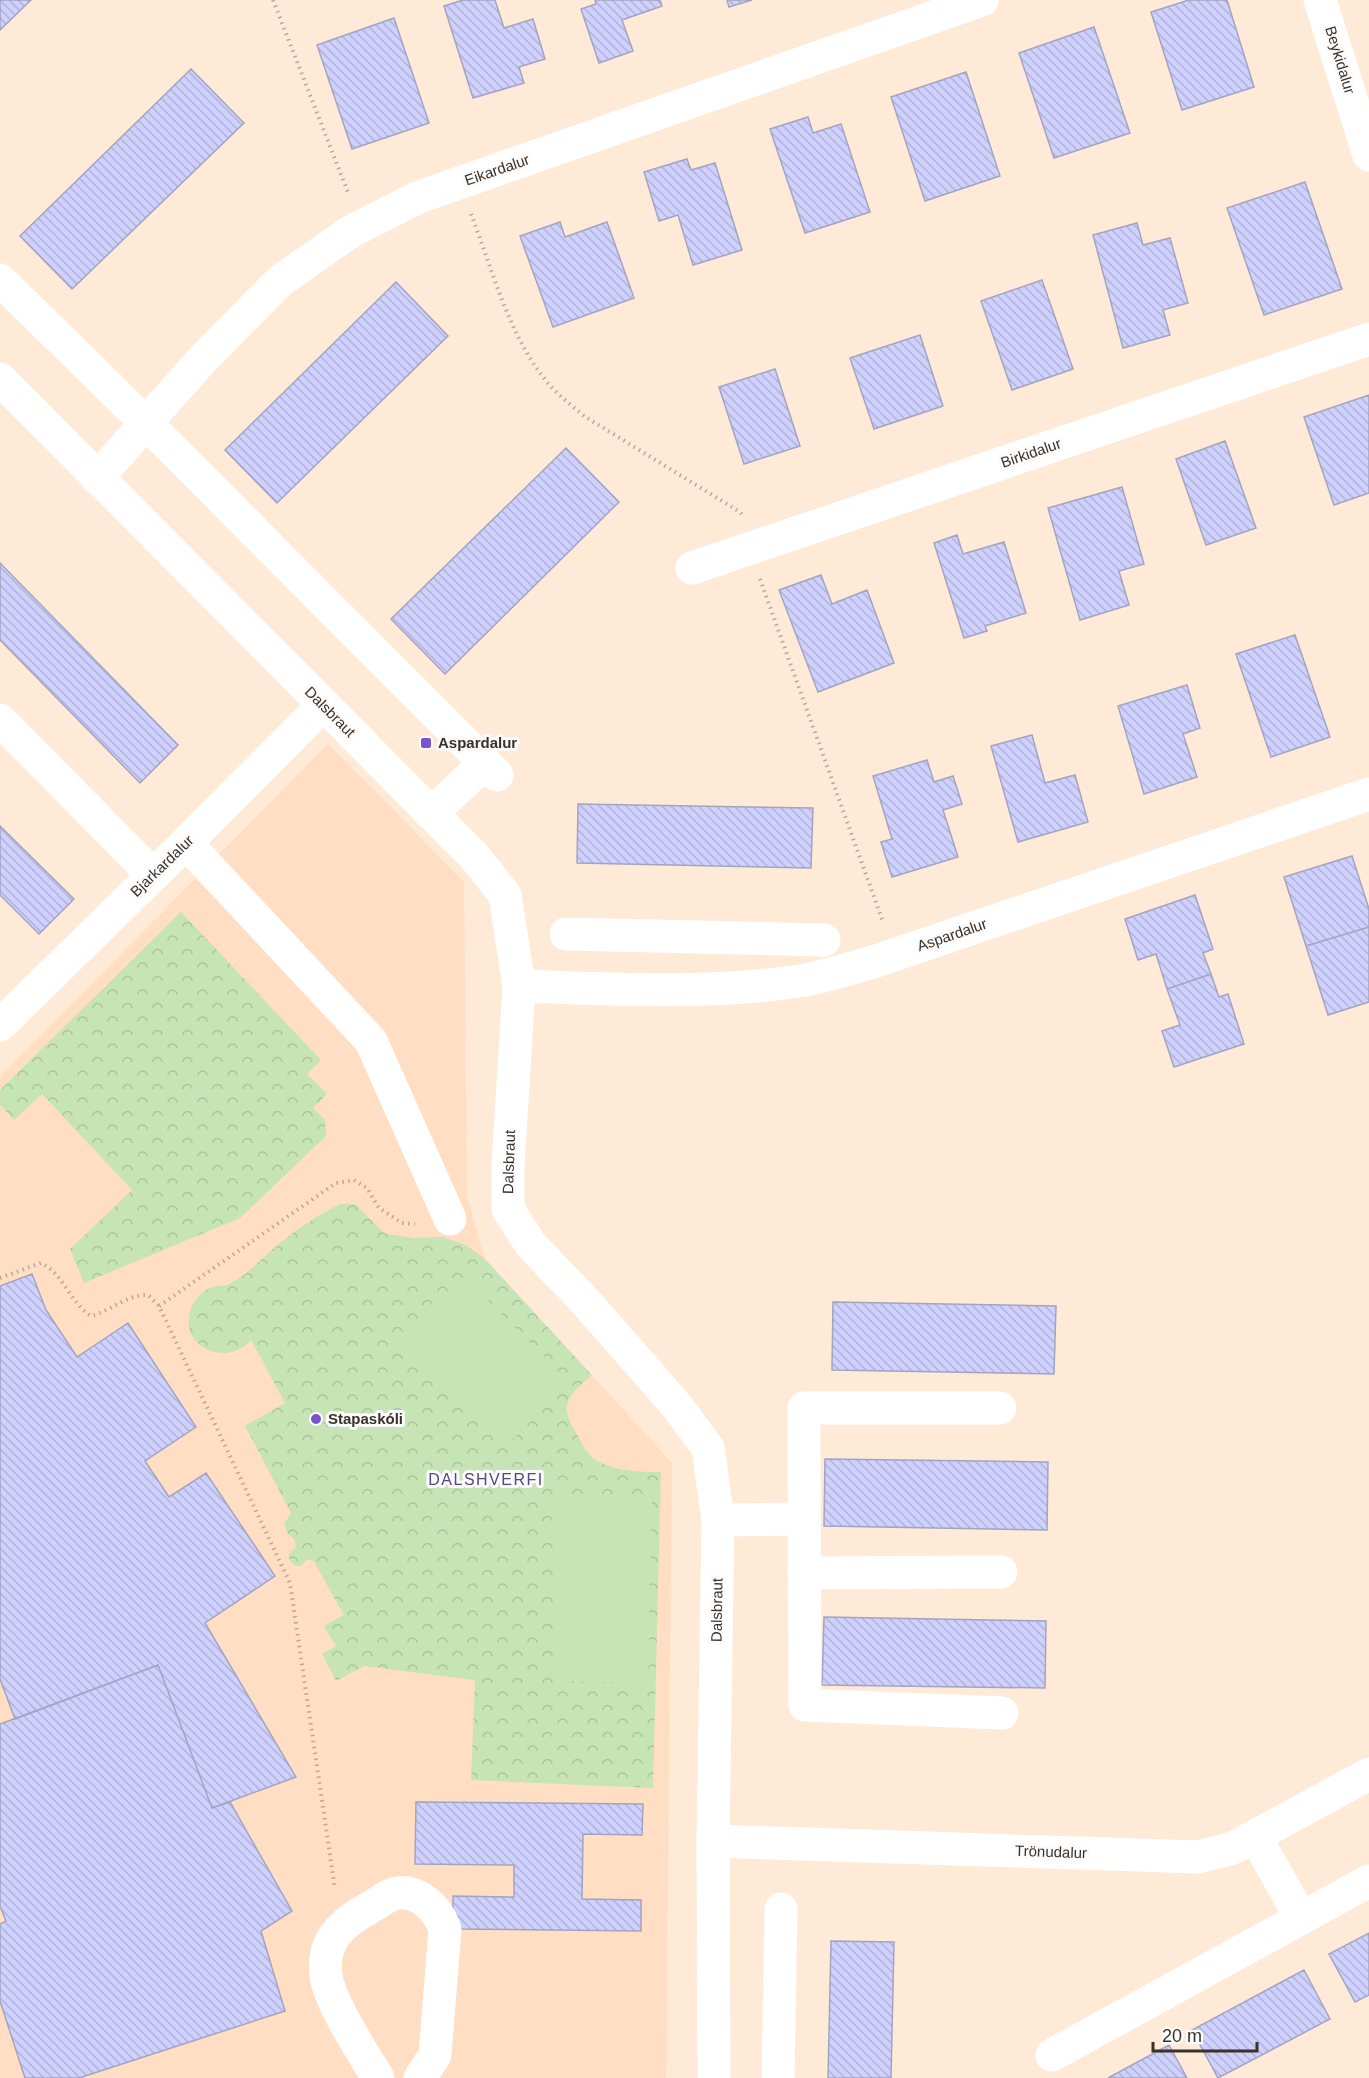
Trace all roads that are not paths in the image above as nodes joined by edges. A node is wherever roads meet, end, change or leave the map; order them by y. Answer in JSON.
{"nodes":[{"id":1,"x":982,"y":0,"type":"edge"},
{"id":2,"x":1320,"y":0,"type":"edge"},
{"id":3,"x":1369,"y":155,"type":"edge"},
{"id":4,"x":0,"y":280,"type":"edge"},
{"id":5,"x":1369,"y":339,"type":"edge"},
{"id":6,"x":0,"y":379,"type":"edge"},
{"id":7,"x":146,"y":423,"type":"junction"},
{"id":8,"x":97,"y":478,"type":"junction"},
{"id":9,"x":692,"y":568,"type":"dead end"},
{"id":10,"x":323,"y":705,"type":"junction"},
{"id":11,"x":0,"y":720,"type":"edge"},
{"id":12,"x":1369,"y":794,"type":"edge"},
{"id":13,"x":432,"y":814,"type":"junction"},
{"id":14,"x":186,"y":843,"type":"junction"},
{"id":15,"x":153,"y":874,"type":"junction"},
{"id":16,"x":566,"y":934,"type":"dead end"},
{"id":17,"x":675,"y":936,"type":"junction"},
{"id":18,"x":824,"y":940,"type":"dead end"},
{"id":19,"x":519,"y":986,"type":"junction"},
{"id":20,"x":673,"y":989,"type":"junction"},
{"id":21,"x":0,"y":1024,"type":"edge"},
{"id":22,"x":450,"y":1219,"type":"road end"},
{"id":23,"x":1000,"y":1408,"type":"dead end"},
{"id":24,"x":804,"y":1519,"type":"junction"},
{"id":25,"x":718,"y":1520,"type":"junction"},
{"id":26,"x":1001,"y":1572,"type":"dead end"},
{"id":27,"x":804,"y":1573,"type":"junction"},
{"id":28,"x":1002,"y":1713,"type":"dead end"},
{"id":29,"x":1369,"y":1774,"type":"edge"},
{"id":30,"x":1255,"y":1836,"type":"junction"},
{"id":31,"x":713,"y":1841,"type":"junction"},
{"id":32,"x":1369,"y":1881,"type":"edge"},
{"id":33,"x":781,"y":1909,"type":"dead end"},
{"id":34,"x":1301,"y":1918,"type":"junction"},
{"id":35,"x":1052,"y":2055,"type":"dead end"},
{"id":36,"x":378,"y":2078,"type":"edge"},
{"id":37,"x":420,"y":2078,"type":"edge"},
{"id":38,"x":714,"y":2078,"type":"edge"},
{"id":39,"x":778,"y":2078,"type":"edge"}],
"edges":[{"from":1,"to":7,"type":"street","name":"Eikardalur"},
{"from":2,"to":3,"type":"street","name":"Beykidalur"},
{"from":4,"to":7,"type":"street"},
{"from":5,"to":9,"type":"street","name":"Birkidalur"},
{"from":6,"to":8,"type":"street","name":"Dalsbraut"},
{"from":7,"to":8,"type":"street","name":"Eikardalur"},
{"from":7,"to":13,"type":"street"},
{"from":8,"to":10,"type":"street","name":"Dalsbraut"},
{"from":10,"to":13,"type":"street","name":"Dalsbraut"},
{"from":10,"to":14,"type":"street","name":"Bjarkardalur"},
{"from":11,"to":15,"type":"street"},
{"from":12,"to":20,"type":"street","name":"Aspardalur"},
{"from":13,"to":19,"type":"street","name":"Dalsbraut"},
{"from":14,"to":15,"type":"street","name":"Bjarkardalur"},
{"from":14,"to":22,"type":"street"},
{"from":15,"to":21,"type":"street","name":"Bjarkardalur"},
{"from":16,"to":17,"type":"street"},
{"from":17,"to":18,"type":"street"},
{"from":17,"to":20,"type":"street"},
{"from":19,"to":20,"type":"street","name":"Aspardalur"},
{"from":19,"to":25,"type":"street","name":"Dalsbraut"},
{"from":23,"to":24,"type":"street"},
{"from":24,"to":25,"type":"street"},
{"from":24,"to":27,"type":"street"},
{"from":25,"to":31,"type":"street","name":"Dalsbraut"},
{"from":26,"to":27,"type":"street"},
{"from":27,"to":28,"type":"street"},
{"from":29,"to":30,"type":"street","name":"Trönudalur"},
{"from":30,"to":31,"type":"street","name":"Trönudalur"},
{"from":30,"to":34,"type":"street"},
{"from":31,"to":38,"type":"street","name":"Dalsbraut"},
{"from":32,"to":34,"type":"street"},
{"from":33,"to":39,"type":"street"},
{"from":34,"to":35,"type":"street"},
{"from":36,"to":37,"type":"street"}]}
